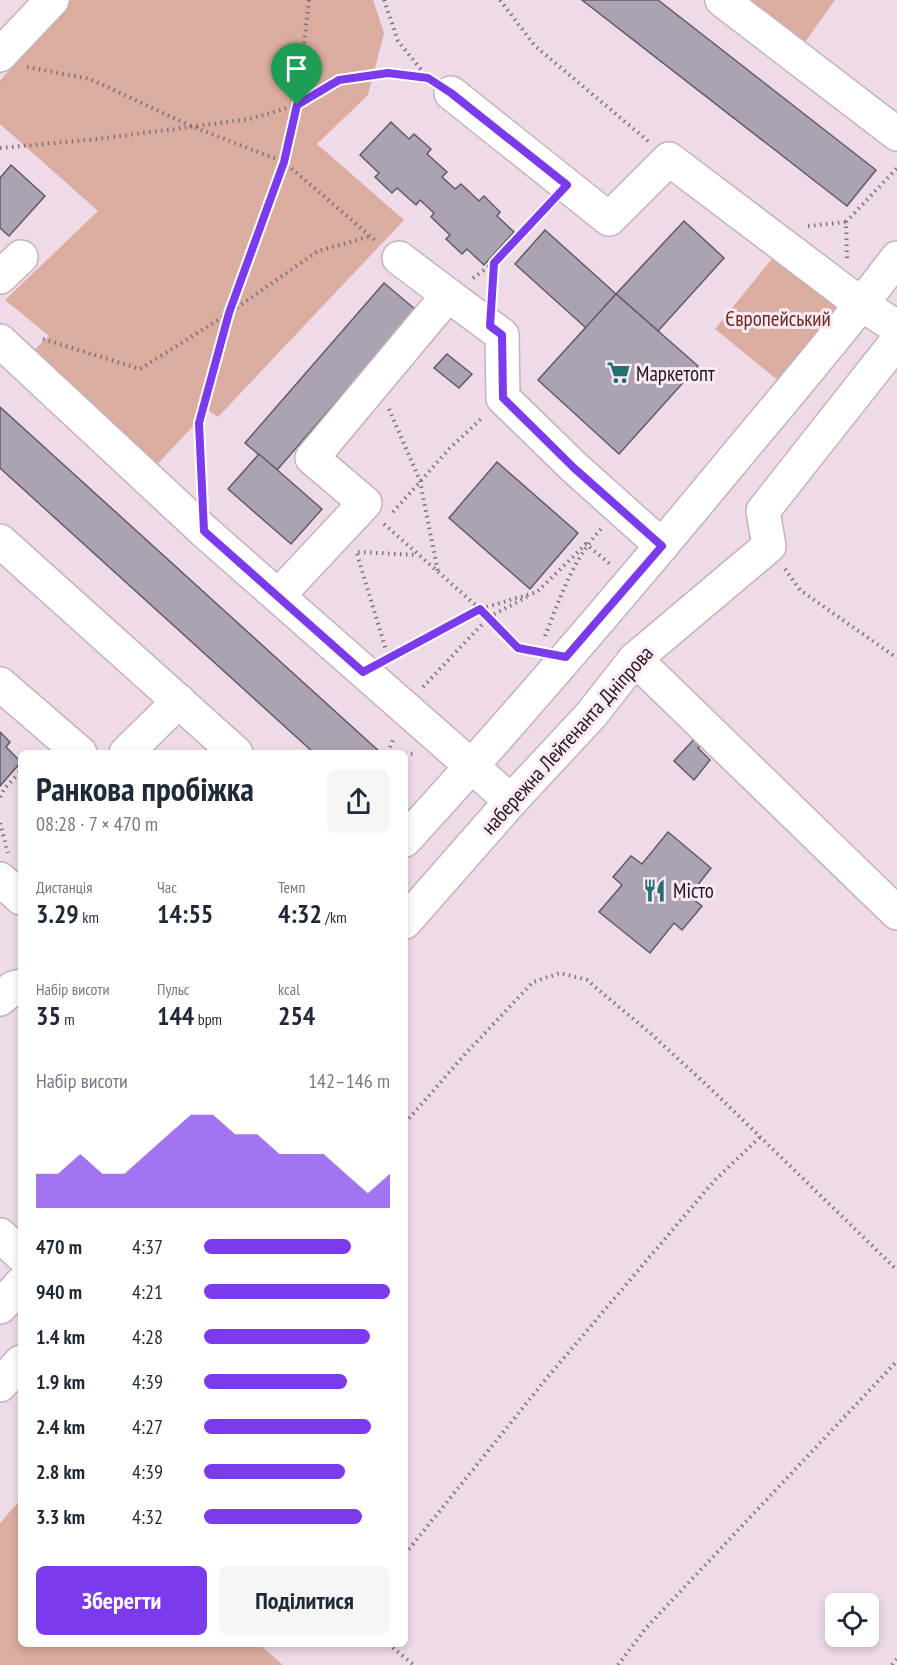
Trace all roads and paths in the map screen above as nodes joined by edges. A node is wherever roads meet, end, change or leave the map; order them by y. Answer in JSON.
{"nodes":[{"id":1,"x":52,"y":0,"type":"edge"},
{"id":2,"x":309,"y":0,"type":"edge"},
{"id":3,"x":384,"y":0,"type":"edge"},
{"id":4,"x":500,"y":0,"type":"edge"},
{"id":5,"x":722,"y":0,"type":"edge"},
{"id":6,"x":11,"y":61,"type":"edge"},
{"id":7,"x":439,"y":86,"type":"junction"},
{"id":8,"x":297,"y":105,"type":"junction"},
{"id":9,"x":191,"y":126,"type":"junction"},
{"id":10,"x":897,"y":134,"type":"edge"},
{"id":11,"x":0,"y":148,"type":"edge"},
{"id":12,"x":669,"y":159,"type":"junction"},
{"id":13,"x":284,"y":162,"type":"junction"},
{"id":14,"x":897,"y":168,"type":"edge"},
{"id":15,"x":567,"y":185,"type":"junction"},
{"id":16,"x":368,"y":237,"type":"junction"},
{"id":17,"x":399,"y":258,"type":"joint"},
{"id":18,"x":897,"y":258,"type":"edge"},
{"id":19,"x":448,"y":295,"type":"junction"},
{"id":20,"x":855,"y":299,"type":"junction"},
{"id":21,"x":229,"y":313,"type":"junction"},
{"id":22,"x":490,"y":326,"type":"junction"},
{"id":23,"x":897,"y":327,"type":"edge"},
{"id":24,"x":897,"y":341,"type":"edge"},
{"id":25,"x":3,"y":343,"type":"edge"},
{"id":26,"x":377,"y":380,"type":"junction"},
{"id":27,"x":503,"y":398,"type":"junction"},
{"id":28,"x":420,"y":481,"type":"junction"},
{"id":29,"x":619,"y":508,"type":"junction"},
{"id":30,"x":204,"y":531,"type":"junction"},
{"id":31,"x":352,"y":537,"type":"junction"},
{"id":32,"x":0,"y":542,"type":"edge"},
{"id":33,"x":586,"y":544,"type":"junction"},
{"id":34,"x":662,"y":546,"type":"junction"},
{"id":35,"x":770,"y":546,"type":"junction"},
{"id":36,"x":417,"y":555,"type":"junction"},
{"id":37,"x":438,"y":572,"type":"junction"},
{"id":38,"x":537,"y":592,"type":"junction"},
{"id":39,"x":278,"y":596,"type":"junction"},
{"id":40,"x":480,"y":609,"type":"junction"},
{"id":41,"x":489,"y":617,"type":"junction"},
{"id":42,"x":552,"y":655,"type":"junction"},
{"id":43,"x":897,"y":658,"type":"edge"},
{"id":44,"x":635,"y":659,"type":"junction"},
{"id":45,"x":0,"y":684,"type":"edge"},
{"id":46,"x":179,"y":701,"type":"junction"},
{"id":47,"x":403,"y":708,"type":"junction"},
{"id":48,"x":77,"y":750,"type":"edge"},
{"id":49,"x":129,"y":750,"type":"edge"},
{"id":50,"x":233,"y":750,"type":"edge"},
{"id":51,"x":471,"y":767,"type":"junction"},
{"id":52,"x":18,"y":774,"type":"edge"},
{"id":53,"x":0,"y":797,"type":"edge"},
{"id":54,"x":511,"y":801,"type":"junction"},
{"id":55,"x":408,"y":837,"type":"edge"},
{"id":56,"x":0,"y":879,"type":"edge"},
{"id":57,"x":18,"y":895,"type":"edge"},
{"id":58,"x":408,"y":913,"type":"edge"},
{"id":59,"x":897,"y":913,"type":"edge"},
{"id":60,"x":18,"y":987,"type":"edge"},
{"id":61,"x":0,"y":999,"type":"edge"},
{"id":62,"x":408,"y":1120,"type":"edge"},
{"id":63,"x":760,"y":1137,"type":"junction"},
{"id":64,"x":0,"y":1235,"type":"edge"},
{"id":65,"x":18,"y":1252,"type":"edge"},
{"id":66,"x":897,"y":1270,"type":"edge"},
{"id":67,"x":18,"y":1287,"type":"edge"},
{"id":68,"x":0,"y":1307,"type":"edge"},
{"id":69,"x":897,"y":1361,"type":"edge"},
{"id":70,"x":18,"y":1365,"type":"edge"},
{"id":71,"x":0,"y":1384,"type":"edge"},
{"id":72,"x":408,"y":1550,"type":"edge"},
{"id":73,"x":392,"y":1647,"type":"edge"},
{"id":74,"x":897,"y":1659,"type":"edge"},
{"id":75,"x":414,"y":1665,"type":"edge"},
{"id":76,"x":618,"y":1665,"type":"edge"},
{"id":77,"x":892,"y":1665,"type":"edge"}],
"edges":[{"from":1,"to":6,"type":"main road"},
{"from":2,"to":8,"type":"path"},
{"from":3,"to":7,"type":"path"},
{"from":4,"to":12,"type":"path"},
{"from":5,"to":10,"type":"main road"},
{"from":6,"to":9,"type":"path"},
{"from":7,"to":8,"type":"path"},
{"from":7,"to":15,"type":"main road"},
{"from":8,"to":9,"type":"path"},
{"from":8,"to":13,"type":"path"},
{"from":9,"to":11,"type":"path"},
{"from":9,"to":13,"type":"path"},
{"from":12,"to":15,"type":"main road"},
{"from":12,"to":20,"type":"main road"},
{"from":13,"to":16,"type":"path"},
{"from":13,"to":21,"type":"path"},
{"from":14,"to":20,"type":"path"},
{"from":15,"to":22,"type":"path"},
{"from":16,"to":17,"type":"path"},
{"from":16,"to":21,"type":"path"},
{"from":17,"to":19,"type":"main road"},
{"from":18,"to":20,"type":"main road"},
{"from":19,"to":22,"type":"main road"},
{"from":19,"to":26,"type":"main road"},
{"from":20,"to":23,"type":"main road"},
{"from":20,"to":34,"type":"main road"},
{"from":21,"to":25,"type":"path"},
{"from":21,"to":30,"type":"path"},
{"from":22,"to":27,"type":"main road"},
{"from":24,"to":35,"type":"main road"},
{"from":25,"to":30,"type":"main road"},
{"from":26,"to":28,"type":"path"},
{"from":26,"to":31,"type":"main road"},
{"from":27,"to":28,"type":"path"},
{"from":27,"to":29,"type":"main road"},
{"from":28,"to":36,"type":"path"},
{"from":28,"to":37,"type":"path"},
{"from":29,"to":33,"type":"path"},
{"from":29,"to":34,"type":"main road"},
{"from":30,"to":39,"type":"main road"},
{"from":31,"to":36,"type":"path"},
{"from":31,"to":39,"type":"main road"},
{"from":31,"to":40,"type":"path"},
{"from":32,"to":46,"type":"main road"},
{"from":33,"to":38,"type":"path"},
{"from":33,"to":42,"type":"path"},
{"from":34,"to":42,"type":"main road"},
{"from":35,"to":43,"type":"path"},
{"from":35,"to":44,"type":"main road","name":"набережна Лейтенанта Дніпрова"},
{"from":36,"to":37,"type":"path"},
{"from":37,"to":40,"type":"path"},
{"from":38,"to":40,"type":"path"},
{"from":38,"to":41,"type":"path"},
{"from":39,"to":47,"type":"main road"},
{"from":40,"to":41,"type":"path"},
{"from":41,"to":42,"type":"path"},
{"from":41,"to":47,"type":"path"},
{"from":42,"to":51,"type":"main road"},
{"from":44,"to":54,"type":"main road","name":"набережна Лейтенанта Дніпрова"},
{"from":44,"to":59,"type":"main road"},
{"from":45,"to":48,"type":"main road"},
{"from":46,"to":49,"type":"main road"},
{"from":46,"to":50,"type":"main road"},
{"from":47,"to":51,"type":"main road"},
{"from":51,"to":54,"type":"main road"},
{"from":51,"to":55,"type":"main road"},
{"from":52,"to":53,"type":"path"},
{"from":54,"to":58,"type":"main road","name":"набережна Лейтенанта Дніпрова"},
{"from":56,"to":57,"type":"main road"},
{"from":60,"to":61,"type":"main road"},
{"from":62,"to":63,"type":"path"},
{"from":63,"to":66,"type":"path"},
{"from":63,"to":72,"type":"path"},
{"from":64,"to":65,"type":"main road"},
{"from":67,"to":68,"type":"main road"},
{"from":69,"to":76,"type":"path"},
{"from":70,"to":71,"type":"main road"},
{"from":73,"to":75,"type":"path"},
{"from":74,"to":77,"type":"path"}]}
